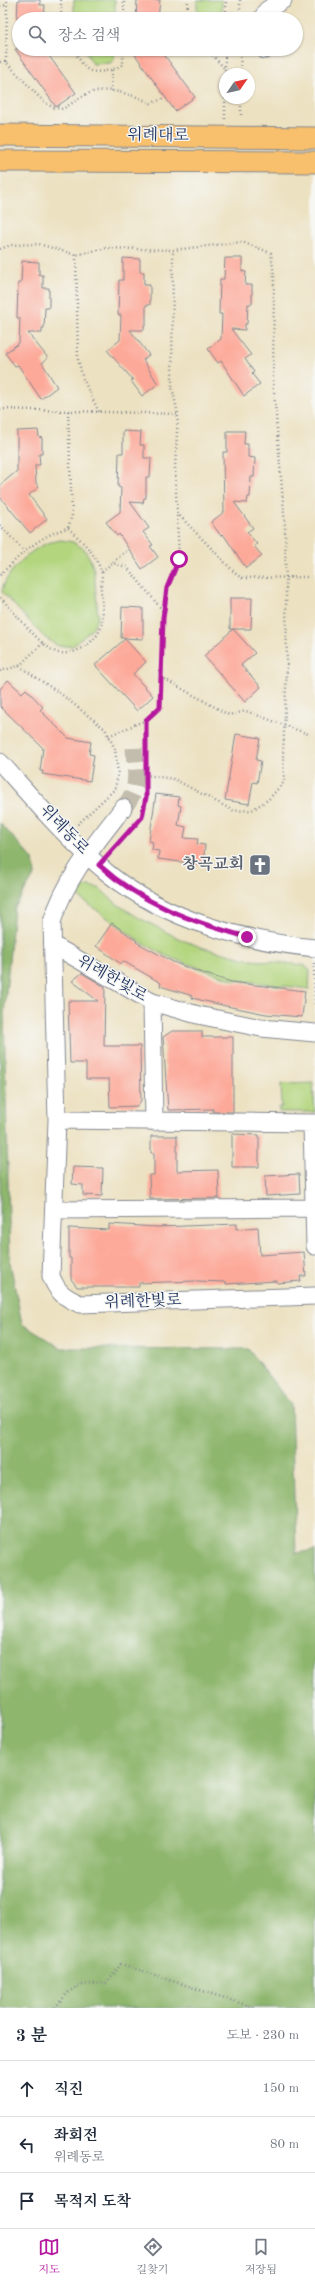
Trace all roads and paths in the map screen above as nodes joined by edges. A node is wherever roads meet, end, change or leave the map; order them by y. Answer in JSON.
{"nodes":[{"id":1,"x":7,"y":0,"type":"edge"},
{"id":2,"x":61,"y":0,"type":"edge"},
{"id":3,"x":124,"y":0,"type":"edge"},
{"id":4,"x":188,"y":0,"type":"edge"},
{"id":5,"x":226,"y":0,"type":"edge"},
{"id":6,"x":240,"y":0,"type":"edge"},
{"id":7,"x":283,"y":0,"type":"edge"},
{"id":8,"x":7,"y":5,"type":"junction"},
{"id":9,"x":0,"y":6,"type":"edge"},
{"id":10,"x":61,"y":12,"type":"edge"},
{"id":11,"x":124,"y":12,"type":"edge"},
{"id":12,"x":187,"y":12,"type":"edge"},
{"id":13,"x":226,"y":12,"type":"edge"},
{"id":14,"x":240,"y":12,"type":"edge"},
{"id":15,"x":266,"y":12,"type":"edge"},
{"id":16,"x":78,"y":56,"type":"edge"},
{"id":17,"x":123,"y":56,"type":"edge"},
{"id":18,"x":213,"y":56,"type":"edge"},
{"id":19,"x":225,"y":56,"type":"edge"},
{"id":20,"x":240,"y":56,"type":"edge"},
{"id":21,"x":0,"y":62,"type":"edge"},
{"id":22,"x":6,"y":62,"type":"junction"},
{"id":23,"x":224,"y":68,"type":"edge"},
{"id":24,"x":225,"y":68,"type":"edge"},
{"id":25,"x":241,"y":68,"type":"edge"},
{"id":26,"x":112,"y":70,"type":"junction"},
{"id":27,"x":111,"y":91,"type":"junction"},
{"id":28,"x":166,"y":98,"type":"dead end"},
{"id":29,"x":224,"y":104,"type":"edge"},
{"id":30,"x":241,"y":104,"type":"edge"},
{"id":31,"x":241,"y":117,"type":"dead end"},
{"id":32,"x":224,"y":119,"type":"dead end"},
{"id":33,"x":0,"y":135,"type":"edge"},
{"id":34,"x":315,"y":138,"type":"edge"},
{"id":35,"x":0,"y":161,"type":"edge"},
{"id":36,"x":315,"y":162,"type":"edge"},
{"id":37,"x":0,"y":249,"type":"edge"},
{"id":38,"x":173,"y":250,"type":"junction"},
{"id":39,"x":76,"y":255,"type":"junction"},
{"id":40,"x":0,"y":409,"type":"edge"},
{"id":41,"x":68,"y":411,"type":"junction"},
{"id":42,"x":99,"y":412,"type":"junction"},
{"id":43,"x":178,"y":414,"type":"junction"},
{"id":44,"x":176,"y":512,"type":"junction"},
{"id":45,"x":0,"y":525,"type":"edge"},
{"id":46,"x":68,"y":528,"type":"junction"},
{"id":47,"x":130,"y":548,"type":"dead end"},
{"id":48,"x":24,"y":551,"type":"junction"},
{"id":49,"x":112,"y":563,"type":"junction"},
{"id":50,"x":102,"y":572,"type":"junction"},
{"id":51,"x":0,"y":575,"type":"edge"},
{"id":52,"x":309,"y":577,"type":"dead end"},
{"id":53,"x":286,"y":578,"type":"junction"},
{"id":54,"x":0,"y":597,"type":"edge"},
{"id":55,"x":164,"y":612,"type":"junction"},
{"id":56,"x":44,"y":643,"type":"junction"},
{"id":57,"x":20,"y":666,"type":"junction"},
{"id":58,"x":0,"y":671,"type":"edge"},
{"id":59,"x":161,"y":676,"type":"junction"},
{"id":60,"x":146,"y":720,"type":"junction"},
{"id":61,"x":284,"y":725,"type":"junction"},
{"id":62,"x":308,"y":734,"type":"dead end"},
{"id":63,"x":108,"y":736,"type":"junction"},
{"id":64,"x":0,"y":762,"type":"edge"},
{"id":65,"x":146,"y":774,"type":"junction"},
{"id":66,"x":122,"y":808,"type":"tunnel mouth"},
{"id":67,"x":66,"y":835,"type":"junction"},
{"id":68,"x":93,"y":860,"type":"junction"},
{"id":69,"x":53,"y":945,"type":"junction"},
{"id":70,"x":315,"y":948,"type":"edge"},
{"id":71,"x":152,"y":1002,"type":"junction"},
{"id":72,"x":315,"y":1005,"type":"edge"},
{"id":73,"x":315,"y":1033,"type":"edge"},
{"id":74,"x":57,"y":1120,"type":"junction"},
{"id":75,"x":154,"y":1122,"type":"junction"},
{"id":76,"x":313,"y":1123,"type":"edge"},
{"id":77,"x":313,"y":1208,"type":"junction"},
{"id":78,"x":54,"y":1210,"type":"junction"},
{"id":79,"x":315,"y":1246,"type":"edge"},
{"id":80,"x":315,"y":1296,"type":"edge"},
{"id":81,"x":55,"y":2008,"type":"edge"},
{"id":82,"x":255,"y":2008,"type":"edge"}],
"edges":[{"from":1,"to":8,"type":"path"},
{"from":2,"to":10,"type":"path"},
{"from":3,"to":11,"type":"path"},
{"from":4,"to":12,"type":"path"},
{"from":5,"to":13,"type":"path"},
{"from":6,"to":14,"type":"path"},
{"from":7,"to":15,"type":"street"},
{"from":8,"to":9,"type":"path"},
{"from":8,"to":22,"type":"path"},
{"from":16,"to":26,"type":"path"},
{"from":17,"to":26,"type":"path"},
{"from":18,"to":23,"type":"path"},
{"from":19,"to":24,"type":"path"},
{"from":20,"to":25,"type":"path"},
{"from":21,"to":22,"type":"path"},
{"from":22,"to":27,"type":"path"},
{"from":26,"to":27,"type":"path"},
{"from":27,"to":28,"type":"path"},
{"from":29,"to":32,"type":"path"},
{"from":30,"to":31,"type":"path"},
{"from":33,"to":34,"type":"main road","name":"위례대로"},
{"from":35,"to":36,"type":"main road","name":"위례대로"},
{"from":37,"to":39,"type":"path"},
{"from":38,"to":39,"type":"path"},
{"from":38,"to":43,"type":"path"},
{"from":38,"to":53,"type":"path"},
{"from":39,"to":42,"type":"path"},
{"from":40,"to":41,"type":"path"},
{"from":41,"to":42,"type":"path"},
{"from":41,"to":46,"type":"path"},
{"from":42,"to":43,"type":"path"},
{"from":43,"to":44,"type":"path"},
{"from":44,"to":53,"type":"path"},
{"from":44,"to":55,"type":"path"},
{"from":45,"to":48,"type":"path"},
{"from":46,"to":48,"type":"path"},
{"from":46,"to":50,"type":"path"},
{"from":47,"to":49,"type":"path"},
{"from":48,"to":51,"type":"path"},
{"from":49,"to":50,"type":"path"},
{"from":49,"to":55,"type":"path"},
{"from":50,"to":56,"type":"path"},
{"from":52,"to":53,"type":"path"},
{"from":53,"to":61,"type":"path"},
{"from":54,"to":56,"type":"path"},
{"from":55,"to":59,"type":"path"},
{"from":56,"to":57,"type":"path"},
{"from":57,"to":58,"type":"path"},
{"from":57,"to":63,"type":"path"},
{"from":59,"to":60,"type":"path"},
{"from":59,"to":61,"type":"path"},
{"from":60,"to":63,"type":"path"},
{"from":60,"to":65,"type":"path"},
{"from":61,"to":62,"type":"path"},
{"from":61,"to":65,"type":"path"},
{"from":63,"to":67,"type":"path"},
{"from":64,"to":67,"type":"street","name":"위례동로"},
{"from":65,"to":68,"type":"path"},
{"from":66,"to":68,"type":"street","name":"위례한빛로"},
{"from":67,"to":68,"type":"street","name":"위례동로"},
{"from":68,"to":69,"type":"street","name":"위례한빛로"},
{"from":68,"to":70,"type":"street","name":"위례동로"},
{"from":69,"to":71,"type":"street","name":"위례한빛로"},
{"from":69,"to":74,"type":"street","name":"위례한빛로"},
{"from":70,"to":72,"type":"path"},
{"from":71,"to":73,"type":"street","name":"위례한빛로"},
{"from":71,"to":75,"type":"street"},
{"from":74,"to":75,"type":"street"},
{"from":74,"to":78,"type":"street","name":"위례한빛로"},
{"from":75,"to":76,"type":"street"},
{"from":76,"to":77,"type":"street"},
{"from":77,"to":78,"type":"street"},
{"from":77,"to":79,"type":"street"},
{"from":78,"to":80,"type":"street","name":"위례한빛로"},
{"from":81,"to":82,"type":"path"}]}
